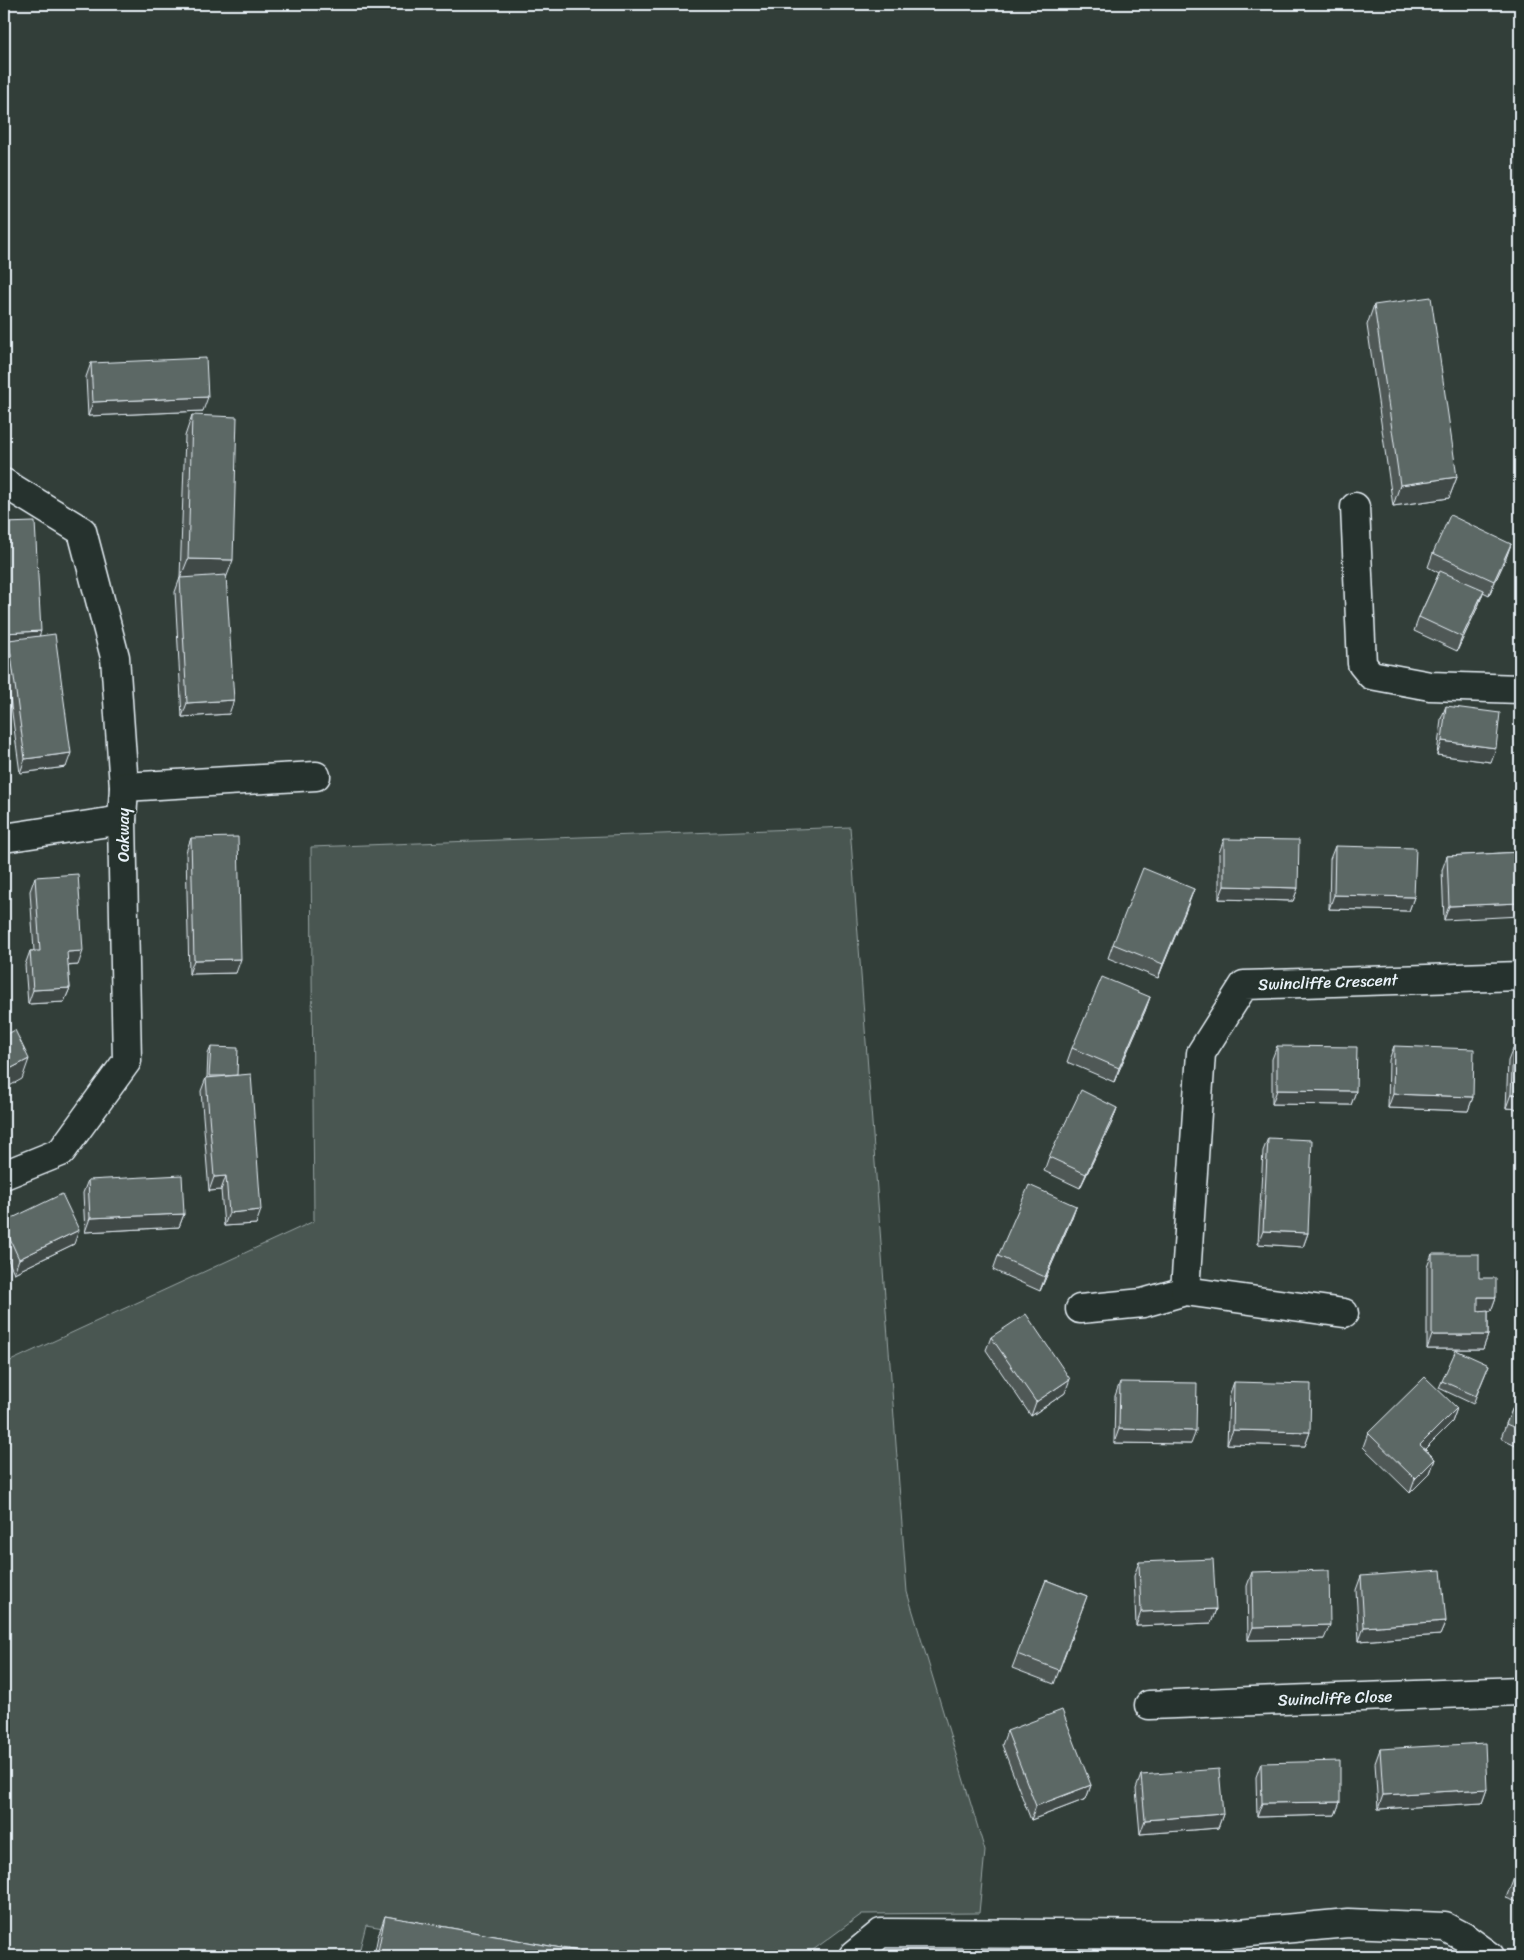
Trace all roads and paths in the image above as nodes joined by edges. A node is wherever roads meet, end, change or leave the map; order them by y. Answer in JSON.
{"nodes":[{"id":1,"x":4,"y":483,"type":"edge"},
{"id":2,"x":1355,"y":507,"type":"dead end"},
{"id":3,"x":1520,"y":689,"type":"edge"},
{"id":4,"x":316,"y":776,"type":"dead end"},
{"id":5,"x":124,"y":787,"type":"junction"},
{"id":6,"x":122,"y":820,"type":"junction"},
{"id":7,"x":4,"y":838,"type":"edge"},
{"id":8,"x":1520,"y":976,"type":"edge"},
{"id":9,"x":4,"y":1175,"type":"edge"},
{"id":10,"x":1185,"y":1291,"type":"junction"},
{"id":11,"x":1080,"y":1309,"type":"dead end"},
{"id":12,"x":1344,"y":1313,"type":"dead end"},
{"id":13,"x":1520,"y":1691,"type":"edge"},
{"id":14,"x":1149,"y":1705,"type":"dead end"},
{"id":15,"x":853,"y":1956,"type":"edge"},
{"id":16,"x":1490,"y":1956,"type":"edge"}],
"edges":[{"from":1,"to":5,"type":"street","name":"Oakway"},
{"from":2,"to":3,"type":"street"},
{"from":4,"to":5,"type":"street"},
{"from":5,"to":6,"type":"street","name":"Oakway"},
{"from":6,"to":7,"type":"street"},
{"from":6,"to":9,"type":"street","name":"Oakway"},
{"from":8,"to":10,"type":"street","name":"Swincliffe Crescent"},
{"from":10,"to":11,"type":"street"},
{"from":10,"to":12,"type":"street"},
{"from":13,"to":14,"type":"street","name":"Swincliffe Close"},
{"from":15,"to":16,"type":"street"}]}
